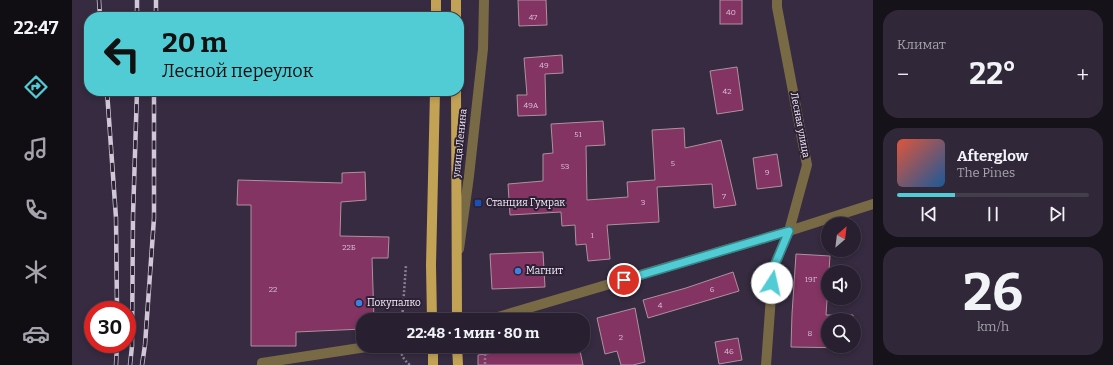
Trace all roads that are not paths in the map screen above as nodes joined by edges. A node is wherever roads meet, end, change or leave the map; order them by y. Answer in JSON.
{"nodes":[{"id":1,"x":436,"y":0,"type":"edge"},
{"id":2,"x":456,"y":0,"type":"edge"},
{"id":3,"x":484,"y":0,"type":"edge"},
{"id":4,"x":777,"y":0,"type":"edge"},
{"id":5,"x":436,"y":12,"type":"edge"},
{"id":6,"x":456,"y":12,"type":"edge"},
{"id":7,"x":435,"y":96,"type":"edge"},
{"id":8,"x":456,"y":96,"type":"edge"},
{"id":9,"x":873,"y":204,"type":"edge"},
{"id":10,"x":789,"y":231,"type":"junction"},
{"id":11,"x":456,"y":265,"type":"junction"},
{"id":12,"x":432,"y":313,"type":"edge"},
{"id":13,"x":456,"y":313,"type":"edge"},
{"id":14,"x":512,"y":313,"type":"edge"},
{"id":15,"x":356,"y":349,"type":"edge"},
{"id":16,"x":433,"y":353,"type":"edge"},
{"id":17,"x":457,"y":353,"type":"edge"},
{"id":18,"x":262,"y":365,"type":"edge"},
{"id":19,"x":433,"y":365,"type":"edge"},
{"id":20,"x":458,"y":365,"type":"edge"},
{"id":21,"x":766,"y":365,"type":"edge"}],
"edges":[{"from":1,"to":5,"type":"main road"},
{"from":2,"to":6,"type":"main road"},
{"from":3,"to":11,"type":"street","name":"улица Ленина"},
{"from":4,"to":10,"type":"street","name":"Лесная улица"},
{"from":7,"to":12,"type":"main road"},
{"from":8,"to":11,"type":"main road","name":"улица Ленина"},
{"from":9,"to":10,"type":"street"},
{"from":10,"to":14,"type":"street"},
{"from":10,"to":21,"type":"street","name":"Лесная улица"},
{"from":11,"to":13,"type":"main road","name":"улица Ленина"},
{"from":15,"to":18,"type":"street"},
{"from":16,"to":19,"type":"main road"},
{"from":17,"to":20,"type":"main road"}]}
